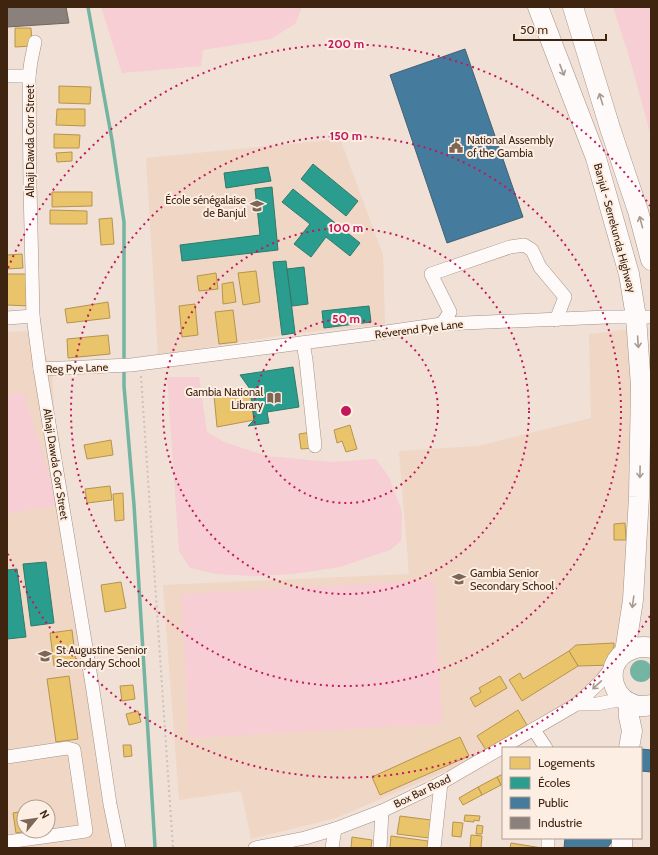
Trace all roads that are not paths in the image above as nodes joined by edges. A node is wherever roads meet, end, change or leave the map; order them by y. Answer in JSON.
{"nodes":[{"id":1,"x":538,"y":7,"type":"edge"},
{"id":2,"x":573,"y":7,"type":"edge"},
{"id":3,"x":579,"y":26,"type":"junction"},
{"id":4,"x":550,"y":40,"type":"junction"},
{"id":5,"x":35,"y":42,"type":"dead end"},
{"id":6,"x":7,"y":76,"type":"edge"},
{"id":7,"x":29,"y":76,"type":"junction"},
{"id":8,"x":651,"y":260,"type":"edge"},
{"id":9,"x":33,"y":316,"type":"junction"},
{"id":10,"x":643,"y":317,"type":"edge"},
{"id":11,"x":7,"y":318,"type":"edge"},
{"id":12,"x":556,"y":320,"type":"junction"},
{"id":13,"x":442,"y":324,"type":"junction"},
{"id":14,"x":303,"y":343,"type":"junction"},
{"id":15,"x":136,"y":364,"type":"joint"},
{"id":16,"x":40,"y":369,"type":"junction"},
{"id":17,"x":315,"y":446,"type":"dead end"},
{"id":18,"x":651,"y":648,"type":"edge"},
{"id":19,"x":620,"y":658,"type":"junction"},
{"id":20,"x":577,"y":704,"type":"junction"},
{"id":21,"x":637,"y":704,"type":"edge"},
{"id":22,"x":534,"y":730,"type":"junction"},
{"id":23,"x":630,"y":739,"type":"edge"},
{"id":24,"x":504,"y":747,"type":"edge"},
{"id":25,"x":545,"y":747,"type":"edge"},
{"id":26,"x":502,"y":748,"type":"edge"},
{"id":27,"x":7,"y":757,"type":"edge"},
{"id":28,"x":441,"y":783,"type":"junction"},
{"id":29,"x":382,"y":811,"type":"junction"},
{"id":30,"x":335,"y":829,"type":"junction"},
{"id":31,"x":10,"y":844,"type":"edge"},
{"id":32,"x":119,"y":848,"type":"edge"},
{"id":33,"x":255,"y":848,"type":"edge"},
{"id":34,"x":332,"y":848,"type":"edge"},
{"id":35,"x":380,"y":848,"type":"edge"},
{"id":36,"x":434,"y":848,"type":"edge"}],
"edges":[{"from":1,"to":4,"type":"highway","name":"Banjul - Serrekunda Highway"},
{"from":2,"to":3,"type":"highway","name":"Banjul - Serrekunda Highway"},
{"from":3,"to":4,"type":"highway"},
{"from":8,"to":3,"type":"highway","name":"Banjul - Serrekunda Highway","one_way":true},
{"from":4,"to":10,"type":"highway","name":"Banjul - Serrekunda Highway","one_way":true},
{"from":5,"to":7,"type":"street","name":"Alhaji Dawda Corr Street"},
{"from":6,"to":7,"type":"street"},
{"from":7,"to":9,"type":"street","name":"Alhaji Dawda Corr Street"},
{"from":9,"to":11,"type":"street"},
{"from":9,"to":16,"type":"street","name":"Alhaji Dawda Corr Street"},
{"from":10,"to":12,"type":"street","name":"Reverend Pye Lane"},
{"from":10,"to":19,"type":"highway","name":"Banjul - Serrekunda Highway","one_way":true},
{"from":12,"to":13,"type":"street","name":"Reverend Pye Lane"},
{"from":12,"to":13,"type":"street"},
{"from":13,"to":14,"type":"street","name":"Reverend Pye Lane"},
{"from":14,"to":15,"type":"street","name":"Reverend Pye Lane"},
{"from":14,"to":17,"type":"street"},
{"from":15,"to":16,"type":"street","name":"Reg Pye Lane"},
{"from":16,"to":32,"type":"street","name":"Alhaji Dawda Corr Street"},
{"from":18,"to":19,"type":"highway"},
{"from":19,"to":20,"type":"street","name":"Box Bar Road","one_way":true},
{"from":19,"to":21,"type":"highway","name":"Banjul - Serrekunda Highway"},
{"from":20,"to":21,"type":"street"},
{"from":20,"to":22,"type":"street","name":"Box Bar Road"},
{"from":21,"to":23,"type":"highway"},
{"from":22,"to":24,"type":"street","name":"Box Bar Road"},
{"from":22,"to":25,"type":"street"},
{"from":26,"to":28,"type":"street","name":"Box Bar Road"},
{"from":27,"to":31,"type":"street"},
{"from":28,"to":29,"type":"street","name":"Box Bar Road"},
{"from":28,"to":36,"type":"street"},
{"from":29,"to":30,"type":"street","name":"Box Bar Road"},
{"from":29,"to":35,"type":"street"},
{"from":30,"to":33,"type":"street","name":"Box Bar Road"},
{"from":30,"to":34,"type":"street"}]}
